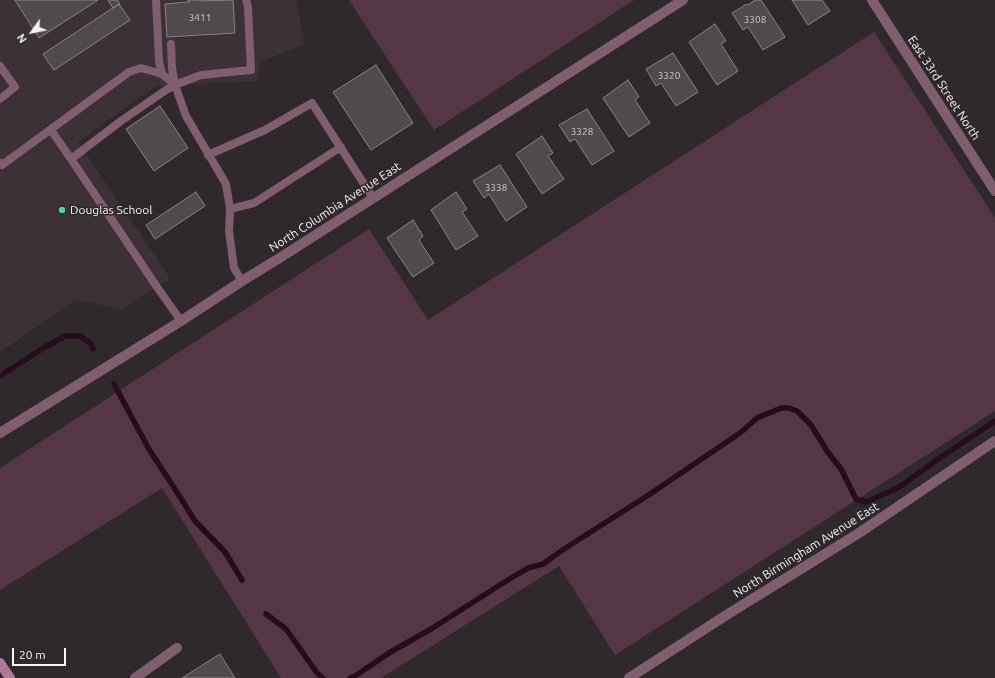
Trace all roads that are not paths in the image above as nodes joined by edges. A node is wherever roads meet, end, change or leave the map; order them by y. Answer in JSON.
{"nodes":[{"id":1,"x":156,"y":0,"type":"edge"},
{"id":2,"x":246,"y":0,"type":"edge"},
{"id":3,"x":683,"y":0,"type":"edge"},
{"id":4,"x":872,"y":0,"type":"edge"},
{"id":5,"x":171,"y":44,"type":"dead end"},
{"id":6,"x":0,"y":66,"type":"edge"},
{"id":7,"x":162,"y":74,"type":"junction"},
{"id":8,"x":175,"y":85,"type":"junction"},
{"id":9,"x":0,"y":99,"type":"edge"},
{"id":10,"x":51,"y":130,"type":"junction"},
{"id":11,"x":341,"y":147,"type":"junction"},
{"id":12,"x":208,"y":155,"type":"junction"},
{"id":13,"x":71,"y":159,"type":"junction"},
{"id":14,"x":0,"y":163,"type":"edge"},
{"id":15,"x":995,"y":190,"type":"edge"},
{"id":16,"x":373,"y":198,"type":"junction"},
{"id":17,"x":230,"y":209,"type":"junction"},
{"id":18,"x":242,"y":281,"type":"junction"},
{"id":19,"x":181,"y":321,"type":"junction"},
{"id":20,"x":0,"y":433,"type":"edge"},
{"id":21,"x":995,"y":441,"type":"edge"},
{"id":22,"x":177,"y":648,"type":"dead end"},
{"id":23,"x":0,"y":663,"type":"edge"},
{"id":24,"x":10,"y":678,"type":"edge"},
{"id":25,"x":136,"y":678,"type":"edge"},
{"id":26,"x":629,"y":678,"type":"edge"}],
"edges":[{"from":1,"to":7,"type":"lane"},
{"from":2,"to":8,"type":"lane"},
{"from":3,"to":16,"type":"street","name":"North Columbia Avenue East"},
{"from":4,"to":15,"type":"street","name":"East 33rd Street North"},
{"from":5,"to":8,"type":"lane"},
{"from":6,"to":9,"type":"lane"},
{"from":7,"to":8,"type":"lane"},
{"from":7,"to":10,"type":"lane"},
{"from":8,"to":12,"type":"lane"},
{"from":8,"to":13,"type":"lane"},
{"from":10,"to":13,"type":"lane"},
{"from":10,"to":14,"type":"lane"},
{"from":11,"to":12,"type":"lane"},
{"from":11,"to":16,"type":"lane"},
{"from":11,"to":17,"type":"lane"},
{"from":12,"to":17,"type":"lane"},
{"from":13,"to":19,"type":"lane"},
{"from":16,"to":18,"type":"street","name":"North Columbia Avenue East"},
{"from":17,"to":18,"type":"lane"},
{"from":18,"to":19,"type":"street","name":"North Columbia Avenue East"},
{"from":19,"to":20,"type":"street","name":"North Columbia Avenue East"},
{"from":21,"to":26,"type":"street","name":"North Birmingham Avenue East"},
{"from":22,"to":25,"type":"street"},
{"from":23,"to":24,"type":"main road"}]}
